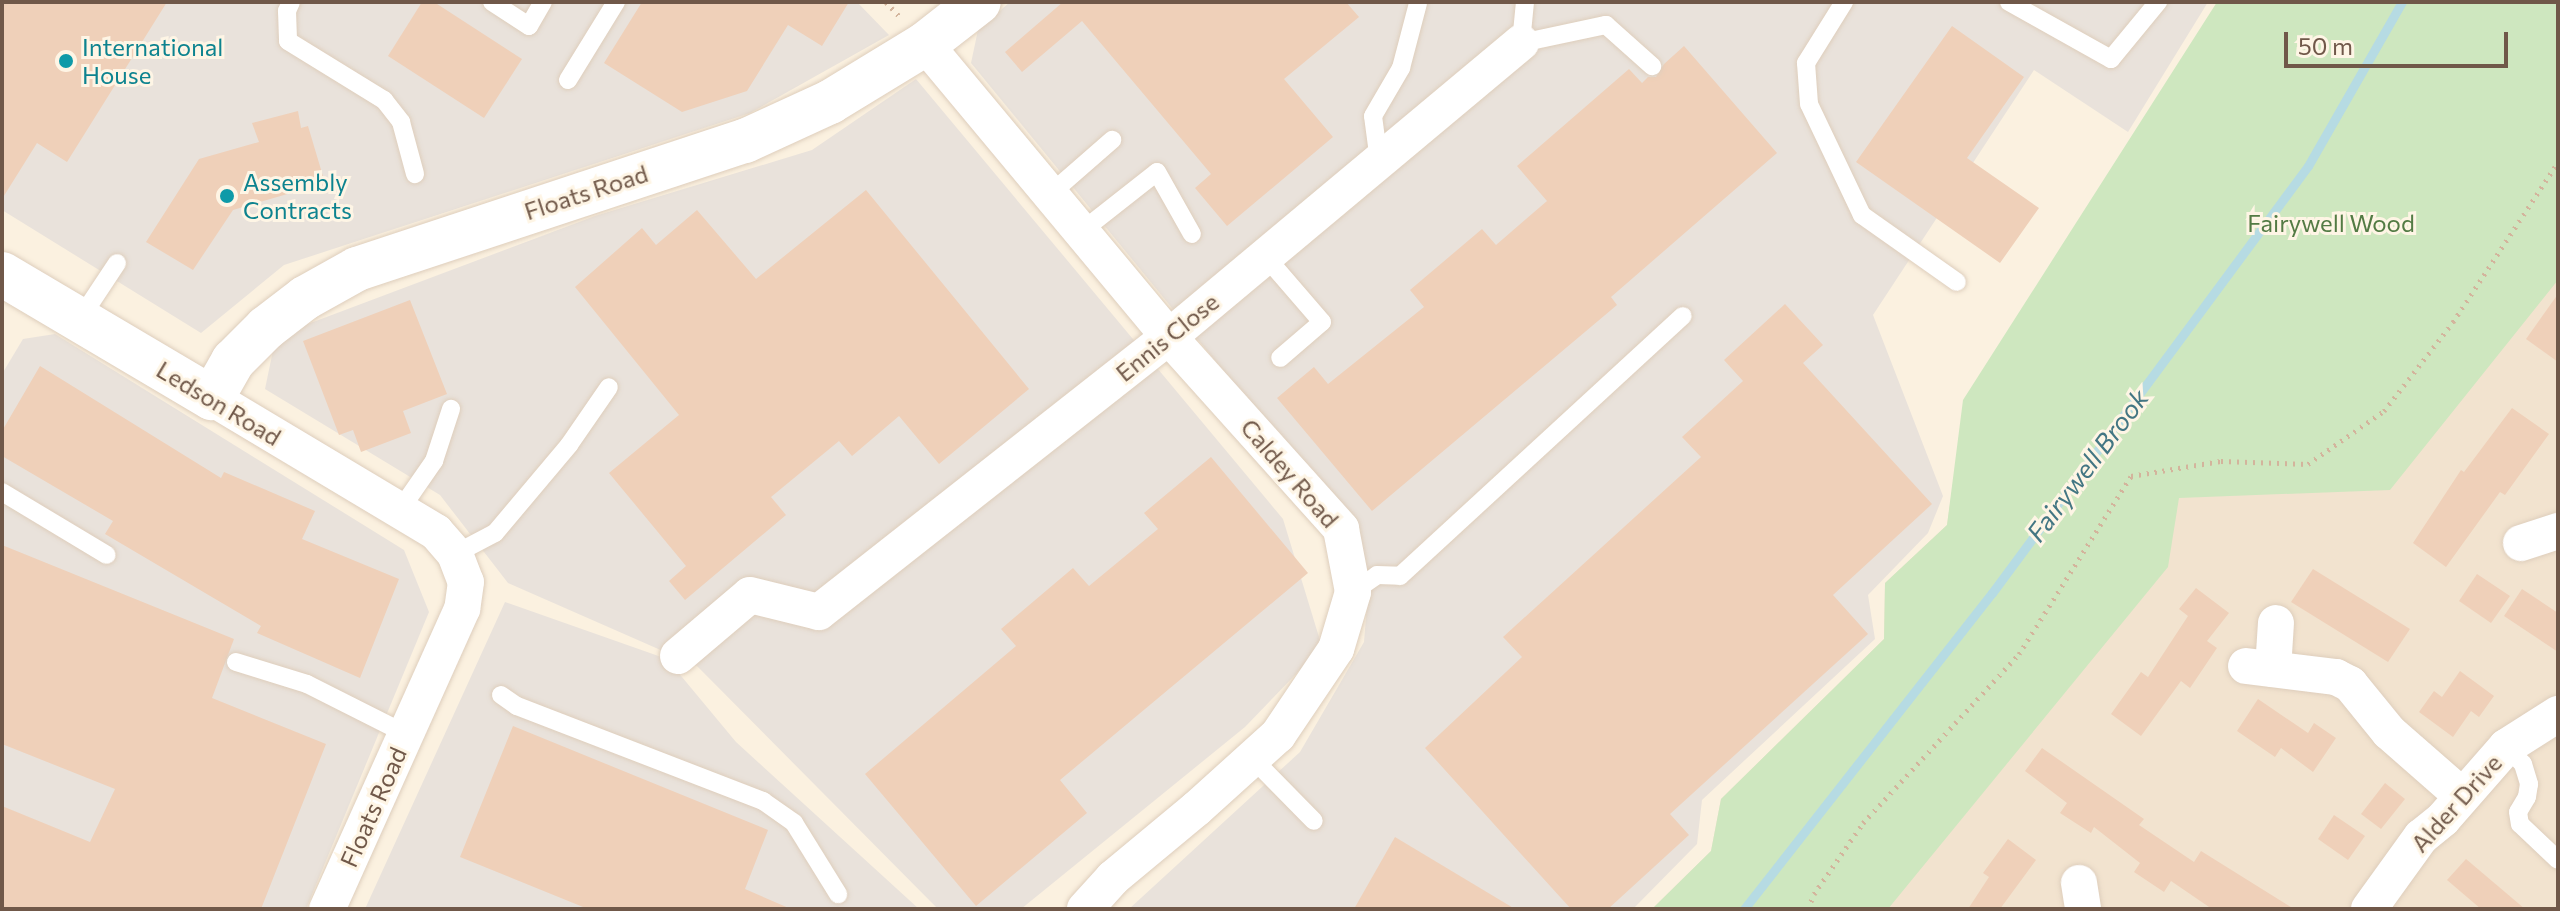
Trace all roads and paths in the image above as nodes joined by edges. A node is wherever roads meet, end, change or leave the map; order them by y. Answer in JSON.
{"nodes":[{"id":1,"x":291,"y":2,"type":"edge"},
{"id":2,"x":492,"y":2,"type":"edge"},
{"id":3,"x":543,"y":2,"type":"edge"},
{"id":4,"x":616,"y":2,"type":"edge"},
{"id":5,"x":979,"y":2,"type":"edge"},
{"id":6,"x":1525,"y":2,"type":"edge"},
{"id":7,"x":1844,"y":2,"type":"edge"},
{"id":8,"x":2009,"y":2,"type":"edge"},
{"id":9,"x":2158,"y":2,"type":"edge"},
{"id":10,"x":1418,"y":3,"type":"edge"},
{"id":11,"x":1521,"y":43,"type":"junction"},
{"id":12,"x":925,"y":44,"type":"junction"},
{"id":13,"x":1652,"y":66,"type":"dead end"},
{"id":14,"x":568,"y":80,"type":"dead end"},
{"id":15,"x":1112,"y":140,"type":"dead end"},
{"id":16,"x":1379,"y":161,"type":"junction"},
{"id":17,"x":2558,"y":162,"type":"edge"},
{"id":18,"x":415,"y":174,"type":"dead end"},
{"id":19,"x":1049,"y":195,"type":"junction"},
{"id":20,"x":1082,"y":231,"type":"junction"},
{"id":21,"x":1192,"y":234,"type":"dead end"},
{"id":22,"x":1265,"y":256,"type":"junction"},
{"id":23,"x":117,"y":263,"type":"dead end"},
{"id":24,"x":1957,"y":282,"type":"dead end"},
{"id":25,"x":5,"y":284,"type":"edge"},
{"id":26,"x":1683,"y":316,"type":"dead end"},
{"id":27,"x":80,"y":319,"type":"junction"},
{"id":28,"x":1169,"y":337,"type":"junction"},
{"id":29,"x":1280,"y":358,"type":"dead end"},
{"id":30,"x":609,"y":387,"type":"dead end"},
{"id":31,"x":212,"y":398,"type":"junction"},
{"id":32,"x":451,"y":409,"type":"dead end"},
{"id":33,"x":2,"y":492,"type":"edge"},
{"id":34,"x":400,"y":510,"type":"junction"},
{"id":35,"x":2556,"y":517,"type":"edge"},
{"id":36,"x":446,"y":543,"type":"junction"},
{"id":37,"x":2521,"y":543,"type":"dead end"},
{"id":38,"x":107,"y":555,"type":"dead end"},
{"id":39,"x":1353,"y":592,"type":"junction"},
{"id":40,"x":2276,"y":623,"type":"dead end"},
{"id":41,"x":678,"y":656,"type":"dead end"},
{"id":42,"x":236,"y":662,"type":"dead end"},
{"id":43,"x":501,"y":695,"type":"dead end"},
{"id":44,"x":2558,"y":714,"type":"edge"},
{"id":45,"x":406,"y":734,"type":"junction"},
{"id":46,"x":2506,"y":747,"type":"junction"},
{"id":47,"x":1252,"y":758,"type":"junction"},
{"id":48,"x":2462,"y":796,"type":"junction"},
{"id":49,"x":1314,"y":821,"type":"dead end"},
{"id":50,"x":2558,"y":860,"type":"edge"},
{"id":51,"x":838,"y":894,"type":"dead end"},
{"id":52,"x":327,"y":909,"type":"edge"},
{"id":53,"x":1085,"y":909,"type":"edge"},
{"id":54,"x":1808,"y":909,"type":"edge"},
{"id":55,"x":2369,"y":909,"type":"edge"}],
"edges":[{"from":1,"to":18,"type":"lane"},
{"from":2,"to":3,"type":"lane"},
{"from":4,"to":14,"type":"lane"},
{"from":5,"to":12,"type":"street","name":"Floats Road"},
{"from":6,"to":11,"type":"lane"},
{"from":7,"to":24,"type":"lane"},
{"from":8,"to":9,"type":"lane"},
{"from":10,"to":16,"type":"lane"},
{"from":11,"to":13,"type":"lane","name":"Ennis Close"},
{"from":11,"to":16,"type":"street","name":"Ennis Close"},
{"from":12,"to":19,"type":"street","name":"Caldey Road"},
{"from":12,"to":31,"type":"street","name":"Floats Road"},
{"from":15,"to":19,"type":"lane"},
{"from":16,"to":22,"type":"street","name":"Ennis Close"},
{"from":17,"to":54,"type":"path"},
{"from":19,"to":20,"type":"street","name":"Caldey Road"},
{"from":20,"to":21,"type":"lane"},
{"from":20,"to":28,"type":"street","name":"Caldey Road"},
{"from":22,"to":28,"type":"street","name":"Ennis Close"},
{"from":22,"to":29,"type":"lane"},
{"from":23,"to":27,"type":"lane"},
{"from":25,"to":27,"type":"street","name":"Ledson Road"},
{"from":26,"to":39,"type":"lane"},
{"from":27,"to":31,"type":"street","name":"Ledson Road"},
{"from":28,"to":39,"type":"street","name":"Caldey Road"},
{"from":28,"to":41,"type":"street","name":"Ennis Close"},
{"from":30,"to":36,"type":"lane"},
{"from":31,"to":34,"type":"street","name":"Ledson Road"},
{"from":32,"to":34,"type":"lane"},
{"from":33,"to":38,"type":"lane"},
{"from":34,"to":36,"type":"street","name":"Ledson Road"},
{"from":35,"to":37,"type":"street"},
{"from":36,"to":45,"type":"street","name":"Floats Road"},
{"from":39,"to":47,"type":"street","name":"Caldey Road"},
{"from":40,"to":48,"type":"street"},
{"from":42,"to":45,"type":"lane"},
{"from":43,"to":51,"type":"lane"},
{"from":44,"to":46,"type":"street","name":"Alder Drive"},
{"from":45,"to":52,"type":"street","name":"Floats Road"},
{"from":46,"to":48,"type":"street","name":"Alder Drive"},
{"from":46,"to":50,"type":"lane"},
{"from":47,"to":49,"type":"lane"},
{"from":47,"to":53,"type":"street","name":"Caldey Road"},
{"from":48,"to":55,"type":"street","name":"Alder Drive"}]}
